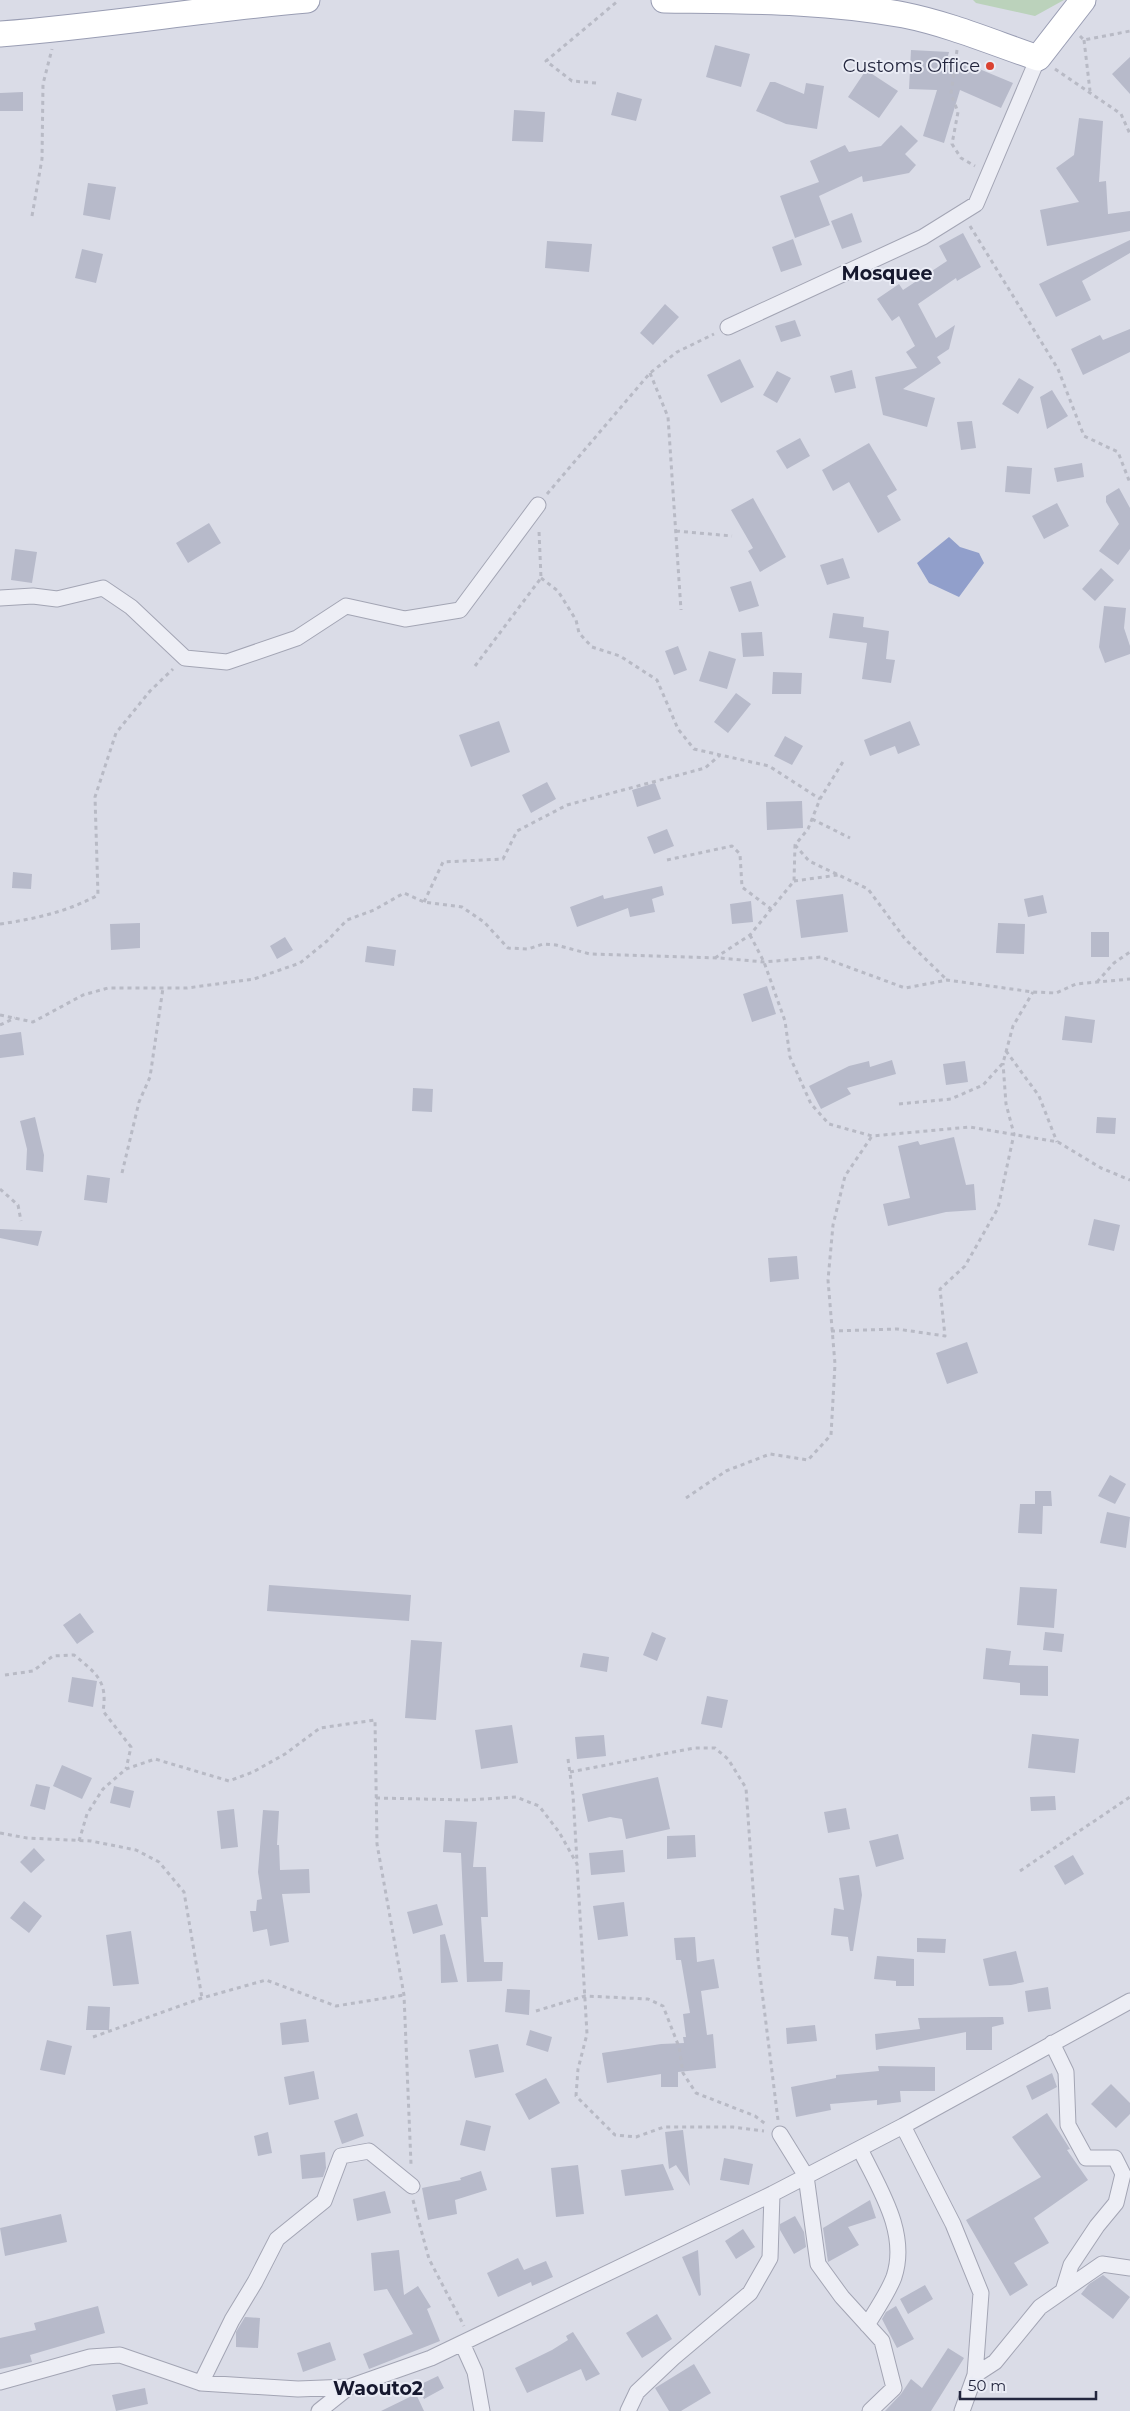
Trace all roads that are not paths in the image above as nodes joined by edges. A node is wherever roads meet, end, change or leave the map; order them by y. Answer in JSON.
{"nodes":[{"id":1,"x":307,"y":0,"type":"edge"},
{"id":2,"x":664,"y":0,"type":"edge"},
{"id":3,"x":1083,"y":0,"type":"edge"},
{"id":4,"x":0,"y":34,"type":"edge"},
{"id":5,"x":1038,"y":58,"type":"junction"},
{"id":6,"x":728,"y":327,"type":"road end"},
{"id":7,"x":538,"y":505,"type":"road end"},
{"id":8,"x":0,"y":598,"type":"edge"},
{"id":9,"x":1130,"y":2001,"type":"edge"},
{"id":10,"x":1052,"y":2044,"type":"junction"},
{"id":11,"x":903,"y":2126,"type":"junction"},
{"id":12,"x":780,"y":2134,"type":"road end"},
{"id":13,"x":860,"y":2149,"type":"junction"},
{"id":14,"x":1123,"y":2174,"type":"junction"},
{"id":15,"x":806,"y":2176,"type":"junction"},
{"id":16,"x":412,"y":2186,"type":"road end"},
{"id":17,"x":1130,"y":2190,"type":"edge"},
{"id":18,"x":772,"y":2194,"type":"junction"},
{"id":19,"x":1123,"y":2206,"type":"edge"},
{"id":20,"x":1130,"y":2268,"type":"edge"},
{"id":21,"x":1063,"y":2291,"type":"junction"},
{"id":22,"x":867,"y":2324,"type":"junction"},
{"id":23,"x":467,"y":2341,"type":"junction"},
{"id":24,"x":975,"y":2375,"type":"junction"},
{"id":25,"x":0,"y":2382,"type":"edge"},
{"id":26,"x":201,"y":2383,"type":"junction"},
{"id":27,"x":349,"y":2387,"type":"junction"},
{"id":28,"x":319,"y":2411,"type":"edge"},
{"id":29,"x":482,"y":2411,"type":"edge"},
{"id":30,"x":628,"y":2411,"type":"edge"},
{"id":31,"x":870,"y":2411,"type":"edge"},
{"id":32,"x":962,"y":2411,"type":"edge"}],
"edges":[{"from":1,"to":4,"type":"main road"},
{"from":2,"to":5,"type":"main road"},
{"from":3,"to":5,"type":"main road"},
{"from":5,"to":6,"type":"street"},
{"from":7,"to":8,"type":"street"},
{"from":9,"to":10,"type":"street"},
{"from":10,"to":11,"type":"street"},
{"from":10,"to":14,"type":"street"},
{"from":11,"to":13,"type":"street"},
{"from":11,"to":24,"type":"street"},
{"from":12,"to":15,"type":"street"},
{"from":13,"to":15,"type":"street"},
{"from":13,"to":22,"type":"street"},
{"from":14,"to":17,"type":"street"},
{"from":14,"to":19,"type":"street"},
{"from":15,"to":18,"type":"street"},
{"from":15,"to":22,"type":"street"},
{"from":16,"to":26,"type":"street"},
{"from":18,"to":23,"type":"street"},
{"from":18,"to":30,"type":"street"},
{"from":19,"to":21,"type":"street"},
{"from":20,"to":21,"type":"street"},
{"from":21,"to":24,"type":"street"},
{"from":22,"to":31,"type":"street"},
{"from":23,"to":27,"type":"street"},
{"from":23,"to":29,"type":"street"},
{"from":24,"to":32,"type":"street"},
{"from":25,"to":26,"type":"street"},
{"from":26,"to":27,"type":"street"},
{"from":27,"to":28,"type":"street"}]}
